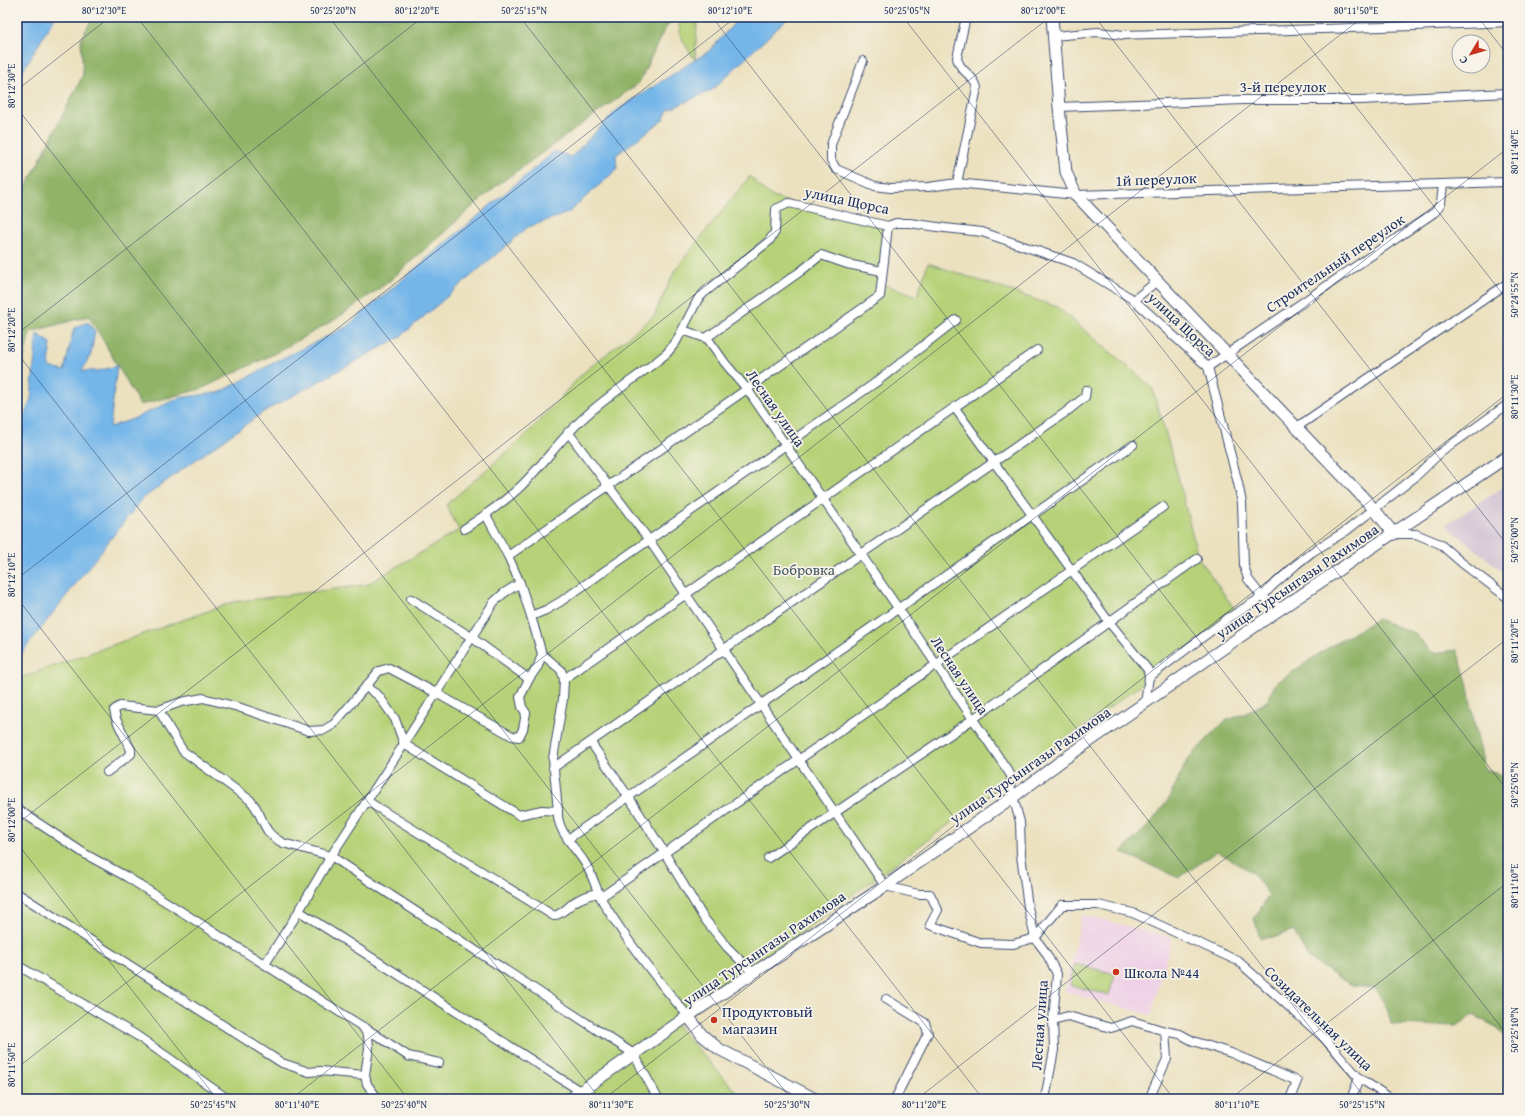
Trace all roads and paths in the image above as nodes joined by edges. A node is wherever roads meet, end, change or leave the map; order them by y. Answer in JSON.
{"nodes":[{"id":1,"x":966,"y":17,"type":"edge"},
{"id":2,"x":1052,"y":17,"type":"edge"},
{"id":3,"x":1508,"y":22,"type":"edge"},
{"id":4,"x":1054,"y":36,"type":"junction"},
{"id":5,"x":863,"y":61,"type":"dead end"},
{"id":6,"x":1508,"y":93,"type":"edge"},
{"id":7,"x":1059,"y":107,"type":"junction"},
{"id":8,"x":1508,"y":182,"type":"edge"},
{"id":9,"x":957,"y":183,"type":"junction"},
{"id":10,"x":1443,"y":184,"type":"junction"},
{"id":11,"x":1076,"y":195,"type":"junction"},
{"id":12,"x":888,"y":226,"type":"junction"},
{"id":13,"x":882,"y":271,"type":"junction"},
{"id":14,"x":1157,"y":281,"type":"junction"},
{"id":15,"x":1508,"y":283,"type":"edge"},
{"id":16,"x":1134,"y":300,"type":"junction"},
{"id":17,"x":956,"y":320,"type":"dead end"},
{"id":18,"x":683,"y":330,"type":"junction"},
{"id":19,"x":706,"y":338,"type":"junction"},
{"id":20,"x":1037,"y":350,"type":"dead end"},
{"id":21,"x":1227,"y":355,"type":"junction"},
{"id":22,"x":1208,"y":367,"type":"junction"},
{"id":23,"x":746,"y":389,"type":"junction"},
{"id":24,"x":1086,"y":390,"type":"dead end"},
{"id":25,"x":1508,"y":404,"type":"edge"},
{"id":26,"x":955,"y":408,"type":"junction"},
{"id":27,"x":1297,"y":427,"type":"junction"},
{"id":28,"x":568,"y":432,"type":"junction"},
{"id":29,"x":785,"y":445,"type":"junction"},
{"id":30,"x":1133,"y":445,"type":"dead end"},
{"id":31,"x":1508,"y":456,"type":"edge"},
{"id":32,"x":994,"y":461,"type":"junction"},
{"id":33,"x":608,"y":486,"type":"junction"},
{"id":34,"x":823,"y":500,"type":"junction"},
{"id":35,"x":1163,"y":507,"type":"dead end"},
{"id":36,"x":1374,"y":509,"type":"junction"},
{"id":37,"x":1032,"y":514,"type":"junction"},
{"id":38,"x":486,"y":515,"type":"junction"},
{"id":39,"x":464,"y":529,"type":"dead end"},
{"id":40,"x":1394,"y":534,"type":"junction"},
{"id":41,"x":649,"y":540,"type":"junction"},
{"id":42,"x":860,"y":554,"type":"junction"},
{"id":43,"x":508,"y":556,"type":"junction"},
{"id":44,"x":1197,"y":559,"type":"dead end"},
{"id":45,"x":1071,"y":570,"type":"junction"},
{"id":46,"x":520,"y":583,"type":"junction"},
{"id":47,"x":686,"y":595,"type":"junction"},
{"id":48,"x":1262,"y":597,"type":"junction"},
{"id":49,"x":1508,"y":598,"type":"edge"},
{"id":50,"x":411,"y":599,"type":"dead end"},
{"id":51,"x":898,"y":608,"type":"junction"},
{"id":52,"x":1282,"y":609,"type":"junction"},
{"id":53,"x":531,"y":616,"type":"junction"},
{"id":54,"x":1109,"y":622,"type":"junction"},
{"id":55,"x":471,"y":637,"type":"junction"},
{"id":56,"x":723,"y":650,"type":"junction"},
{"id":57,"x":542,"y":654,"type":"junction"},
{"id":58,"x":936,"y":664,"type":"junction"},
{"id":59,"x":1149,"y":677,"type":"junction"},
{"id":60,"x":529,"y":679,"type":"junction"},
{"id":61,"x":564,"y":679,"type":"junction"},
{"id":62,"x":366,"y":687,"type":"junction"},
{"id":63,"x":436,"y":693,"type":"junction"},
{"id":64,"x":1145,"y":703,"type":"junction"},
{"id":65,"x":761,"y":704,"type":"junction"},
{"id":66,"x":159,"y":710,"type":"junction"},
{"id":67,"x":973,"y":719,"type":"junction"},
{"id":68,"x":591,"y":743,"type":"junction"},
{"id":69,"x":404,"y":744,"type":"junction"},
{"id":70,"x":798,"y":760,"type":"junction"},
{"id":71,"x":553,"y":768,"type":"junction"},
{"id":72,"x":106,"y":772,"type":"dead end"},
{"id":73,"x":628,"y":796,"type":"junction"},
{"id":74,"x":1013,"y":798,"type":"junction"},
{"id":75,"x":367,"y":801,"type":"junction"},
{"id":76,"x":17,"y":809,"type":"edge"},
{"id":77,"x":558,"y":811,"type":"junction"},
{"id":78,"x":836,"y":813,"type":"junction"},
{"id":79,"x":568,"y":839,"type":"junction"},
{"id":80,"x":664,"y":852,"type":"junction"},
{"id":81,"x":331,"y":856,"type":"junction"},
{"id":82,"x":768,"y":858,"type":"dead end"},
{"id":83,"x":885,"y":886,"type":"junction"},
{"id":84,"x":17,"y":893,"type":"edge"},
{"id":85,"x":599,"y":895,"type":"junction"},
{"id":86,"x":299,"y":912,"type":"junction"},
{"id":87,"x":1035,"y":938,"type":"junction"},
{"id":88,"x":265,"y":964,"type":"junction"},
{"id":89,"x":17,"y":965,"type":"edge"},
{"id":90,"x":754,"y":974,"type":"junction"},
{"id":91,"x":886,"y":999,"type":"dead end"},
{"id":92,"x":688,"y":1016,"type":"junction"},
{"id":93,"x":1053,"y":1020,"type":"junction"},
{"id":94,"x":363,"y":1027,"type":"junction"},
{"id":95,"x":1165,"y":1031,"type":"junction"},
{"id":96,"x":634,"y":1054,"type":"junction"},
{"id":97,"x":439,"y":1064,"type":"dead end"},
{"id":98,"x":365,"y":1075,"type":"junction"},
{"id":99,"x":1359,"y":1078,"type":"junction"},
{"id":100,"x":580,"y":1091,"type":"junction"},
{"id":101,"x":228,"y":1099,"type":"edge"},
{"id":102,"x":378,"y":1099,"type":"edge"},
{"id":103,"x":570,"y":1099,"type":"edge"},
{"id":104,"x":658,"y":1099,"type":"edge"},
{"id":105,"x":815,"y":1099,"type":"edge"},
{"id":106,"x":895,"y":1099,"type":"edge"},
{"id":107,"x":1045,"y":1099,"type":"edge"},
{"id":108,"x":1150,"y":1099,"type":"edge"},
{"id":109,"x":1290,"y":1099,"type":"edge"},
{"id":110,"x":1351,"y":1099,"type":"edge"},
{"id":111,"x":1392,"y":1099,"type":"edge"}],
"edges":[{"from":1,"to":9,"type":"street"},
{"from":2,"to":4,"type":"street","name":"улица Щорса"},
{"from":3,"to":4,"type":"street"},
{"from":4,"to":7,"type":"street","name":"улица Щорса"},
{"from":5,"to":9,"type":"street","name":"1й переулок"},
{"from":6,"to":7,"type":"street","name":"3-й переулок"},
{"from":7,"to":11,"type":"street","name":"улица Щорса"},
{"from":8,"to":10,"type":"street","name":"1й переулок"},
{"from":9,"to":11,"type":"street","name":"1й переулок"},
{"from":10,"to":11,"type":"street","name":"1й переулок"},
{"from":10,"to":21,"type":"street","name":"Строительный переулок"},
{"from":11,"to":14,"type":"street","name":"улица Щорса"},
{"from":12,"to":13,"type":"street"},
{"from":12,"to":16,"type":"street","name":"улица Щорса"},
{"from":12,"to":18,"type":"street","name":"улица Щорса"},
{"from":13,"to":19,"type":"street"},
{"from":13,"to":23,"type":"street"},
{"from":14,"to":16,"type":"street"},
{"from":14,"to":21,"type":"street","name":"улица Щорса"},
{"from":15,"to":27,"type":"street"},
{"from":16,"to":22,"type":"street","name":"улица Щорса"},
{"from":17,"to":29,"type":"street"},
{"from":18,"to":19,"type":"street"},
{"from":18,"to":28,"type":"street"},
{"from":19,"to":23,"type":"street","name":"Лесная улица"},
{"from":20,"to":26,"type":"street"},
{"from":21,"to":22,"type":"street","name":"Строительный переулок"},
{"from":21,"to":27,"type":"street","name":"улица Щорса"},
{"from":22,"to":48,"type":"street","name":"улица Щорса"},
{"from":23,"to":29,"type":"street","name":"Лесная улица"},
{"from":23,"to":33,"type":"street"},
{"from":24,"to":32,"type":"street"},
{"from":25,"to":36,"type":"street"},
{"from":26,"to":32,"type":"street"},
{"from":26,"to":34,"type":"street"},
{"from":27,"to":36,"type":"street","name":"улица Щорса"},
{"from":28,"to":33,"type":"street"},
{"from":28,"to":38,"type":"street"},
{"from":29,"to":34,"type":"street","name":"Лесная улица"},
{"from":29,"to":41,"type":"street"},
{"from":30,"to":37,"type":"street"},
{"from":31,"to":40,"type":"street","name":"улица Турсынгазы Рахимова"},
{"from":32,"to":37,"type":"street"},
{"from":32,"to":42,"type":"street"},
{"from":33,"to":41,"type":"street"},
{"from":33,"to":43,"type":"street"},
{"from":34,"to":42,"type":"street","name":"Лесная улица"},
{"from":34,"to":47,"type":"street"},
{"from":35,"to":45,"type":"street"},
{"from":36,"to":40,"type":"street","name":"улица Щорса"},
{"from":36,"to":48,"type":"street"},
{"from":37,"to":45,"type":"street"},
{"from":37,"to":51,"type":"street"},
{"from":38,"to":39,"type":"street"},
{"from":38,"to":43,"type":"street"},
{"from":40,"to":49,"type":"street"},
{"from":40,"to":52,"type":"street","name":"улица Турсынгазы Рахимова"},
{"from":41,"to":47,"type":"street"},
{"from":41,"to":53,"type":"street"},
{"from":42,"to":51,"type":"street","name":"Лесная улица"},
{"from":42,"to":56,"type":"street"},
{"from":43,"to":46,"type":"street"},
{"from":44,"to":54,"type":"street"},
{"from":45,"to":54,"type":"street"},
{"from":45,"to":58,"type":"street"},
{"from":46,"to":53,"type":"street"},
{"from":46,"to":55,"type":"street"},
{"from":47,"to":56,"type":"street"},
{"from":47,"to":61,"type":"street"},
{"from":48,"to":52,"type":"street"},
{"from":48,"to":59,"type":"street"},
{"from":50,"to":55,"type":"street"},
{"from":51,"to":58,"type":"street","name":"Лесная улица"},
{"from":51,"to":65,"type":"street"},
{"from":52,"to":64,"type":"street","name":"улица Турсынгазы Рахимова"},
{"from":53,"to":57,"type":"street"},
{"from":54,"to":59,"type":"street"},
{"from":54,"to":67,"type":"street"},
{"from":55,"to":60,"type":"street"},
{"from":55,"to":63,"type":"street"},
{"from":56,"to":65,"type":"street"},
{"from":56,"to":68,"type":"street"},
{"from":57,"to":60,"type":"street"},
{"from":57,"to":61,"type":"street"},
{"from":58,"to":67,"type":"street","name":"Лесная улица"},
{"from":58,"to":70,"type":"street"},
{"from":59,"to":64,"type":"street"},
{"from":60,"to":63,"type":"street"},
{"from":61,"to":71,"type":"street"},
{"from":62,"to":63,"type":"street"},
{"from":62,"to":66,"type":"street"},
{"from":62,"to":69,"type":"street"},
{"from":63,"to":69,"type":"street"},
{"from":64,"to":74,"type":"street","name":"улица Турсынгазы Рахимова"},
{"from":65,"to":70,"type":"street"},
{"from":65,"to":73,"type":"street"},
{"from":66,"to":72,"type":"street"},
{"from":66,"to":81,"type":"street"},
{"from":67,"to":74,"type":"street","name":"Лесная улица"},
{"from":67,"to":78,"type":"street"},
{"from":68,"to":71,"type":"street"},
{"from":68,"to":73,"type":"street"},
{"from":69,"to":75,"type":"street"},
{"from":69,"to":77,"type":"street"},
{"from":70,"to":78,"type":"street"},
{"from":70,"to":80,"type":"street"},
{"from":71,"to":77,"type":"street"},
{"from":73,"to":79,"type":"street"},
{"from":73,"to":80,"type":"street"},
{"from":74,"to":83,"type":"street","name":"улица Турсынгазы Рахимова"},
{"from":74,"to":87,"type":"street","name":"Лесная улица"},
{"from":75,"to":81,"type":"street"},
{"from":75,"to":85,"type":"street"},
{"from":76,"to":88,"type":"street"},
{"from":77,"to":79,"type":"street"},
{"from":78,"to":82,"type":"street"},
{"from":78,"to":83,"type":"street"},
{"from":79,"to":85,"type":"street"},
{"from":80,"to":85,"type":"street"},
{"from":80,"to":90,"type":"street"},
{"from":81,"to":86,"type":"street"},
{"from":81,"to":96,"type":"street"},
{"from":83,"to":87,"type":"street"},
{"from":83,"to":90,"type":"street","name":"улица Турсынгазы Рахимова"},
{"from":84,"to":98,"type":"street"},
{"from":85,"to":92,"type":"street"},
{"from":86,"to":88,"type":"street"},
{"from":86,"to":100,"type":"street"},
{"from":87,"to":93,"type":"street","name":"Лесная улица"},
{"from":87,"to":99,"type":"street","name":"Созидательная улица"},
{"from":88,"to":94,"type":"street"},
{"from":89,"to":101,"type":"street"},
{"from":90,"to":92,"type":"street","name":"улица Турсынгазы Рахимова"},
{"from":91,"to":106,"type":"street"},
{"from":92,"to":96,"type":"street","name":"улица Турсынгазы Рахимова"},
{"from":92,"to":105,"type":"street"},
{"from":93,"to":95,"type":"street"},
{"from":93,"to":107,"type":"street","name":"Лесная улица"},
{"from":94,"to":97,"type":"street"},
{"from":94,"to":98,"type":"street"},
{"from":95,"to":108,"type":"street"},
{"from":95,"to":109,"type":"street"},
{"from":96,"to":100,"type":"street","name":"улица Турсынгазы Рахимова"},
{"from":96,"to":104,"type":"street"},
{"from":98,"to":102,"type":"street"},
{"from":99,"to":110,"type":"street"},
{"from":99,"to":111,"type":"street","name":"Созидательная улица"},
{"from":100,"to":103,"type":"street","name":"улица Турсынгазы Рахимова"}]}
